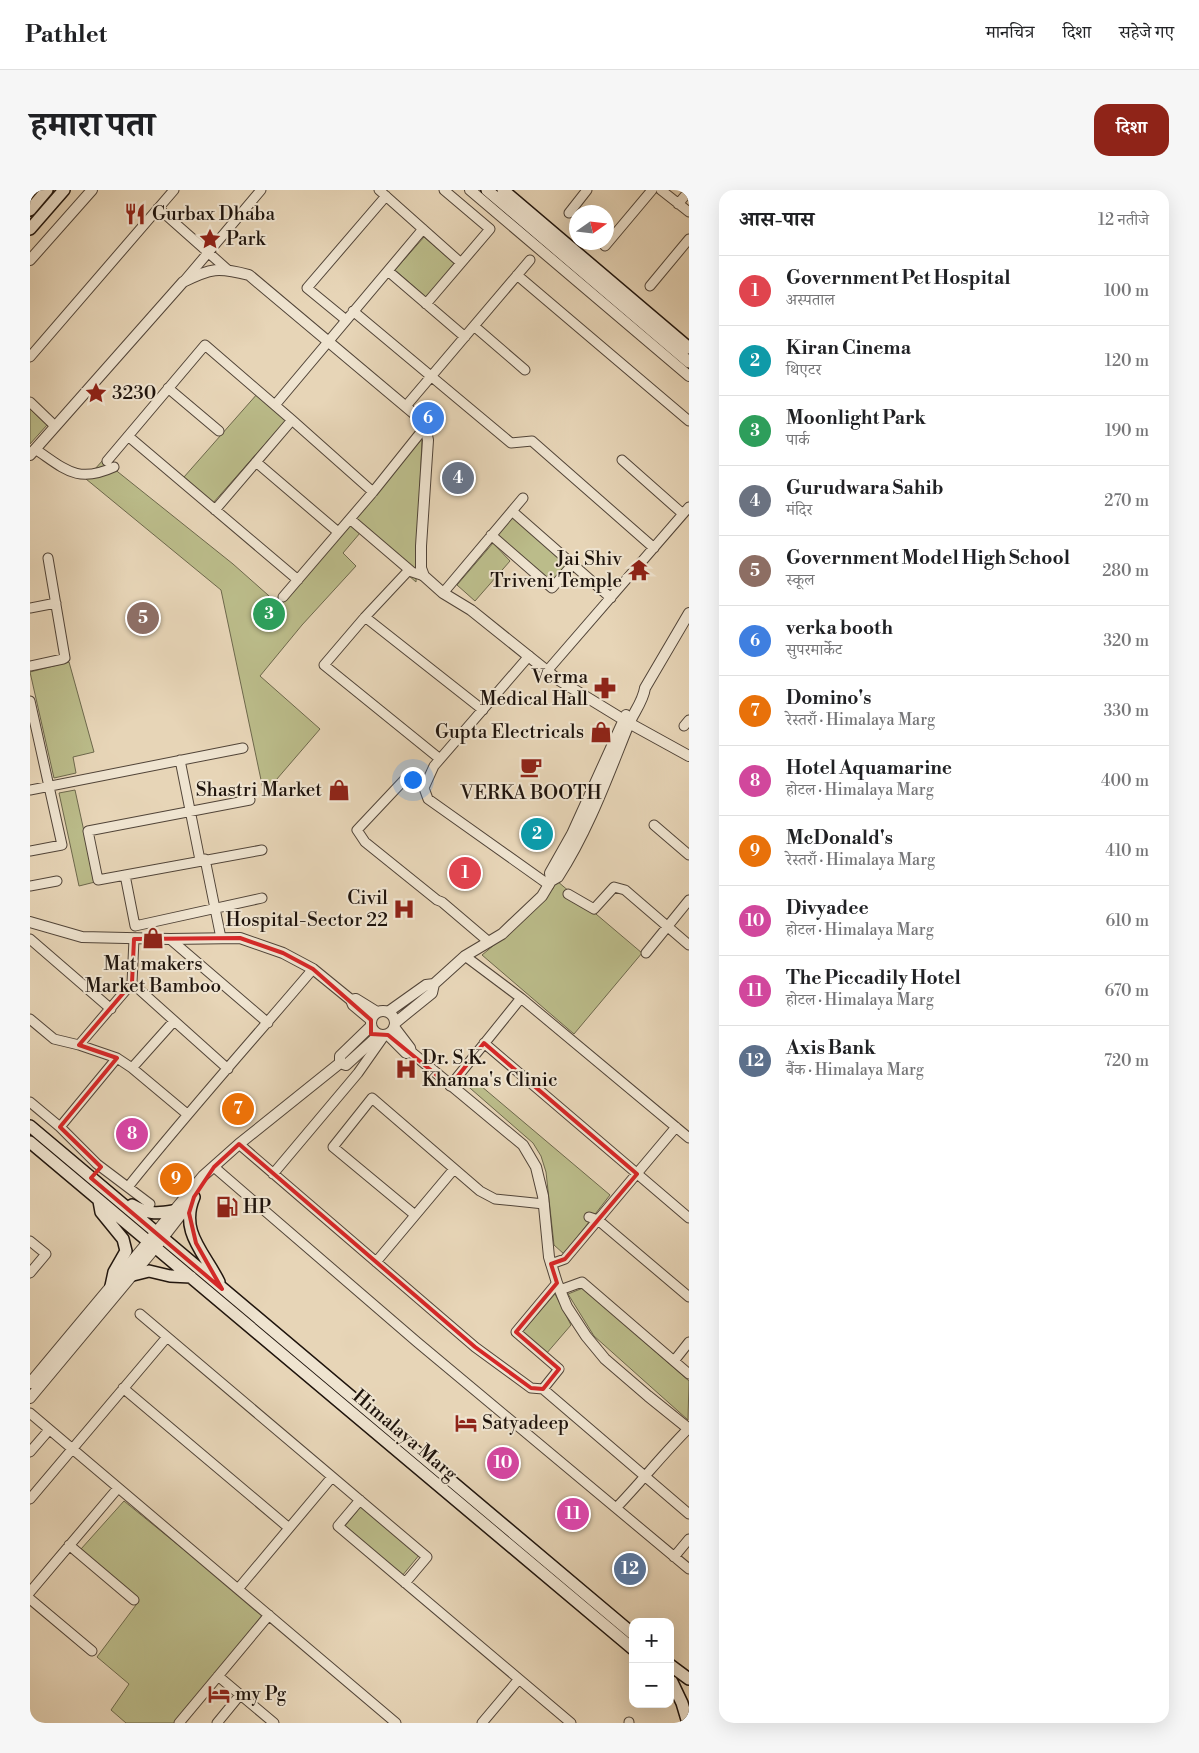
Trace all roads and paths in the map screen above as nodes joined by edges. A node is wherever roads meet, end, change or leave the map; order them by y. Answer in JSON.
{"nodes":[{"id":1,"x":47,"y":190,"type":"edge"},
{"id":2,"x":64,"y":190,"type":"edge"},
{"id":3,"x":92,"y":190,"type":"edge"},
{"id":4,"x":174,"y":190,"type":"edge"},
{"id":5,"x":261,"y":190,"type":"edge"},
{"id":6,"x":379,"y":190,"type":"edge"},
{"id":7,"x":444,"y":190,"type":"edge"},
{"id":8,"x":470,"y":190,"type":"edge"},
{"id":9,"x":487,"y":190,"type":"edge"},
{"id":10,"x":503,"y":190,"type":"edge"},
{"id":11,"x":587,"y":190,"type":"edge"},
{"id":12,"x":652,"y":190,"type":"edge"},
{"id":13,"x":661,"y":190,"type":"edge"},
{"id":14,"x":689,"y":191,"type":"edge"},
{"id":15,"x":386,"y":196,"type":"junction"},
{"id":16,"x":678,"y":204,"type":"junction"},
{"id":17,"x":575,"y":205,"type":"edge"},
{"id":18,"x":158,"y":208,"type":"junction"},
{"id":19,"x":30,"y":210,"type":"edge"},
{"id":20,"x":689,"y":212,"type":"edge"},
{"id":21,"x":30,"y":229,"type":"edge"},
{"id":22,"x":423,"y":229,"type":"junction"},
{"id":23,"x":614,"y":235,"type":"edge"},
{"id":24,"x":689,"y":239,"type":"edge"},
{"id":25,"x":209,"y":252,"type":"junction"},
{"id":26,"x":30,"y":260,"type":"edge"},
{"id":27,"x":530,"y":260,"type":"dead end"},
{"id":28,"x":461,"y":263,"type":"junction"},
{"id":29,"x":228,"y":270,"type":"junction"},
{"id":30,"x":388,"y":271,"type":"junction"},
{"id":31,"x":517,"y":275,"type":"junction"},
{"id":32,"x":183,"y":282,"type":"junction"},
{"id":33,"x":650,"y":286,"type":"dead end"},
{"id":34,"x":426,"y":304,"type":"junction"},
{"id":35,"x":354,"y":311,"type":"junction"},
{"id":36,"x":346,"y":320,"type":"junction"},
{"id":37,"x":474,"y":326,"type":"junction"},
{"id":38,"x":465,"y":337,"type":"junction"},
{"id":39,"x":328,"y":341,"type":"junction"},
{"id":40,"x":689,"y":348,"type":"edge"},
{"id":41,"x":30,"y":356,"type":"edge"},
{"id":42,"x":689,"y":362,"type":"edge"},
{"id":43,"x":525,"y":370,"type":"dead end"},
{"id":44,"x":432,"y":376,"type":"junction"},
{"id":45,"x":689,"y":376,"type":"edge"},
{"id":46,"x":168,"y":388,"type":"junction"},
{"id":47,"x":30,"y":402,"type":"edge"},
{"id":48,"x":275,"y":405,"type":"junction"},
{"id":49,"x":406,"y":406,"type":"junction"},
{"id":50,"x":292,"y":420,"type":"junction"},
{"id":51,"x":689,"y":421,"type":"edge"},
{"id":52,"x":55,"y":426,"type":"junction"},
{"id":53,"x":425,"y":427,"type":"junction"},
{"id":54,"x":219,"y":431,"type":"dead end"},
{"id":55,"x":128,"y":436,"type":"junction"},
{"id":56,"x":33,"y":452,"type":"edge"},
{"id":57,"x":622,"y":460,"type":"dead end"},
{"id":58,"x":256,"y":462,"type":"junction"},
{"id":59,"x":373,"y":492,"type":"junction"},
{"id":60,"x":523,"y":498,"type":"dead end"},
{"id":61,"x":215,"y":510,"type":"junction"},
{"id":62,"x":686,"y":510,"type":"edge"},
{"id":63,"x":512,"y":511,"type":"junction"},
{"id":64,"x":350,"y":519,"type":"junction"},
{"id":65,"x":338,"y":532,"type":"junction"},
{"id":66,"x":492,"y":535,"type":"junction"},
{"id":67,"x":654,"y":548,"type":"junction"},
{"id":68,"x":48,"y":558,"type":"dead end"},
{"id":69,"x":573,"y":564,"type":"junction"},
{"id":70,"x":409,"y":570,"type":"junction"},
{"id":71,"x":424,"y":576,"type":"junction"},
{"id":72,"x":298,"y":580,"type":"junction"},
{"id":73,"x":443,"y":593,"type":"junction"},
{"id":74,"x":283,"y":597,"type":"dead end"},
{"id":75,"x":611,"y":598,"type":"junction"},
{"id":76,"x":56,"y":603,"type":"junction"},
{"id":77,"x":30,"y":608,"type":"edge"},
{"id":78,"x":689,"y":613,"type":"edge"},
{"id":79,"x":365,"y":617,"type":"junction"},
{"id":80,"x":529,"y":656,"type":"junction"},
{"id":81,"x":30,"y":666,"type":"edge"},
{"id":82,"x":547,"y":671,"type":"junction"},
{"id":83,"x":30,"y":701,"type":"edge"},
{"id":84,"x":483,"y":710,"type":"junction"},
{"id":85,"x":626,"y":722,"type":"junction"},
{"id":86,"x":33,"y":728,"type":"edge"},
{"id":87,"x":243,"y":748,"type":"dead end"},
{"id":88,"x":689,"y":756,"type":"edge"},
{"id":89,"x":440,"y":759,"type":"junction"},
{"id":90,"x":180,"y":760,"type":"junction"},
{"id":91,"x":405,"y":780,"type":"dead end"},
{"id":92,"x":49,"y":786,"type":"junction"},
{"id":93,"x":30,"y":790,"type":"edge"},
{"id":94,"x":250,"y":800,"type":"dead end"},
{"id":95,"x":190,"y":811,"type":"junction"},
{"id":96,"x":654,"y":825,"type":"dead end"},
{"id":97,"x":262,"y":850,"type":"dead end"},
{"id":98,"x":30,"y":851,"type":"edge"},
{"id":99,"x":689,"y":855,"type":"edge"},
{"id":100,"x":203,"y":860,"type":"junction"},
{"id":101,"x":125,"y":875,"type":"junction"},
{"id":102,"x":57,"y":881,"type":"dead end"},
{"id":103,"x":550,"y":883,"type":"junction"},
{"id":104,"x":30,"y":886,"type":"edge"},
{"id":105,"x":568,"y":894,"type":"dead end"},
{"id":106,"x":262,"y":898,"type":"dead end"},
{"id":107,"x":689,"y":900,"type":"edge"},
{"id":108,"x":215,"y":908,"type":"junction"},
{"id":109,"x":30,"y":922,"type":"edge"},
{"id":110,"x":667,"y":927,"type":"junction"},
{"id":111,"x":134,"y":938,"type":"junction"},
{"id":112,"x":220,"y":938,"type":"junction"},
{"id":113,"x":30,"y":939,"type":"edge"},
{"id":114,"x":170,"y":939,"type":"junction"},
{"id":115,"x":489,"y":942,"type":"junction"},
{"id":116,"x":689,"y":945,"type":"edge"},
{"id":117,"x":646,"y":952,"type":"dead end"},
{"id":118,"x":465,"y":956,"type":"junction"},
{"id":119,"x":313,"y":969,"type":"junction"},
{"id":120,"x":132,"y":983,"type":"junction"},
{"id":121,"x":434,"y":984,"type":"junction"},
{"id":122,"x":521,"y":998,"type":"junction"},
{"id":123,"x":111,"y":1009,"type":"junction"},
{"id":124,"x":377,"y":1018,"type":"junction"},
{"id":125,"x":30,"y":1019,"type":"edge"},
{"id":126,"x":174,"y":1021,"type":"junction"},
{"id":127,"x":268,"y":1023,"type":"junction"},
{"id":128,"x":388,"y":1031,"type":"junction"},
{"id":129,"x":484,"y":1043,"type":"junction"},
{"id":130,"x":79,"y":1045,"type":"junction"},
{"id":131,"x":117,"y":1058,"type":"junction"},
{"id":132,"x":340,"y":1063,"type":"junction"},
{"id":133,"x":132,"y":1068,"type":"junction"},
{"id":134,"x":228,"y":1069,"type":"junction"},
{"id":135,"x":450,"y":1086,"type":"junction"},
{"id":136,"x":30,"y":1102,"type":"edge"},
{"id":137,"x":187,"y":1114,"type":"junction"},
{"id":138,"x":30,"y":1126,"type":"edge"},
{"id":139,"x":60,"y":1127,"type":"junction"},
{"id":140,"x":676,"y":1127,"type":"junction"},
{"id":141,"x":689,"y":1138,"type":"edge"},
{"id":142,"x":30,"y":1142,"type":"edge"},
{"id":143,"x":239,"y":1144,"type":"junction"},
{"id":144,"x":101,"y":1167,"type":"junction"},
{"id":145,"x":214,"y":1167,"type":"junction"},
{"id":146,"x":454,"y":1169,"type":"junction"},
{"id":147,"x":272,"y":1174,"type":"junction"},
{"id":148,"x":637,"y":1174,"type":"junction"},
{"id":149,"x":91,"y":1178,"type":"junction"},
{"id":150,"x":128,"y":1187,"type":"junction"},
{"id":151,"x":114,"y":1197,"type":"junction"},
{"id":152,"x":194,"y":1197,"type":"junction"},
{"id":153,"x":100,"y":1201,"type":"junction"},
{"id":154,"x":150,"y":1204,"type":"dead end"},
{"id":155,"x":544,"y":1204,"type":"junction"},
{"id":156,"x":173,"y":1211,"type":"junction"},
{"id":157,"x":415,"y":1215,"type":"junction"},
{"id":158,"x":689,"y":1218,"type":"edge"},
{"id":159,"x":594,"y":1219,"type":"junction"},
{"id":160,"x":160,"y":1235,"type":"junction"},
{"id":161,"x":30,"y":1241,"type":"edge"},
{"id":162,"x":152,"y":1245,"type":"junction"},
{"id":163,"x":376,"y":1262,"type":"junction"},
{"id":164,"x":551,"y":1264,"type":"junction"},
{"id":165,"x":30,"y":1273,"type":"edge"},
{"id":166,"x":133,"y":1275,"type":"junction"},
{"id":167,"x":191,"y":1277,"type":"junction"},
{"id":168,"x":111,"y":1286,"type":"junction"},
{"id":169,"x":558,"y":1286,"type":"junction"},
{"id":170,"x":222,"y":1289,"type":"junction"},
{"id":171,"x":689,"y":1297,"type":"edge"},
{"id":172,"x":140,"y":1314,"type":"dead end"},
{"id":173,"x":167,"y":1336,"type":"junction"},
{"id":174,"x":689,"y":1342,"type":"edge"},
{"id":175,"x":674,"y":1361,"type":"junction"},
{"id":176,"x":689,"y":1374,"type":"edge"},
{"id":177,"x":30,"y":1383,"type":"edge"},
{"id":178,"x":123,"y":1388,"type":"junction"},
{"id":179,"x":543,"y":1389,"type":"junction"},
{"id":180,"x":30,"y":1398,"type":"edge"},
{"id":181,"x":30,"y":1413,"type":"edge"},
{"id":182,"x":689,"y":1428,"type":"edge"},
{"id":183,"x":49,"y":1430,"type":"junction"},
{"id":184,"x":72,"y":1449,"type":"junction"},
{"id":185,"x":30,"y":1452,"type":"edge"},
{"id":186,"x":332,"y":1477,"type":"junction"},
{"id":187,"x":646,"y":1477,"type":"junction"},
{"id":188,"x":118,"y":1488,"type":"junction"},
{"id":189,"x":30,"y":1499,"type":"edge"},
{"id":190,"x":360,"y":1500,"type":"junction"},
{"id":191,"x":616,"y":1508,"type":"junction"},
{"id":192,"x":689,"y":1514,"type":"edge"},
{"id":193,"x":289,"y":1528,"type":"junction"},
{"id":194,"x":689,"y":1539,"type":"edge"},
{"id":195,"x":69,"y":1545,"type":"junction"},
{"id":196,"x":674,"y":1557,"type":"junction"},
{"id":197,"x":689,"y":1569,"type":"edge"},
{"id":198,"x":406,"y":1583,"type":"junction"},
{"id":199,"x":238,"y":1589,"type":"junction"},
{"id":200,"x":30,"y":1592,"type":"edge"},
{"id":201,"x":30,"y":1599,"type":"edge"},
{"id":202,"x":134,"y":1600,"type":"dead end"},
{"id":203,"x":269,"y":1615,"type":"junction"},
{"id":204,"x":629,"y":1631,"type":"edge"},
{"id":205,"x":629,"y":1646,"type":"edge"},
{"id":206,"x":92,"y":1651,"type":"dead end"},
{"id":207,"x":676,"y":1675,"type":"edge"},
{"id":208,"x":218,"y":1676,"type":"junction"},
{"id":209,"x":519,"y":1679,"type":"junction"},
{"id":210,"x":689,"y":1680,"type":"edge"},
{"id":211,"x":240,"y":1694,"type":"junction"},
{"id":212,"x":689,"y":1703,"type":"edge"},
{"id":213,"x":178,"y":1723,"type":"edge"},
{"id":214,"x":218,"y":1723,"type":"edge"},
{"id":215,"x":274,"y":1723,"type":"edge"},
{"id":216,"x":396,"y":1723,"type":"edge"},
{"id":217,"x":482,"y":1723,"type":"edge"},
{"id":218,"x":571,"y":1723,"type":"edge"},
{"id":219,"x":688,"y":1723,"type":"edge"}],
"edges":[{"from":1,"to":19,"type":"main road"},
{"from":2,"to":21,"type":"main road"},
{"from":3,"to":26,"type":"street"},
{"from":4,"to":18,"type":"street"},
{"from":5,"to":25,"type":"street"},
{"from":6,"to":15,"type":"street"},
{"from":7,"to":28,"type":"street"},
{"from":8,"to":45,"type":"street"},
{"from":9,"to":42,"type":"main road"},
{"from":10,"to":40,"type":"main road"},
{"from":11,"to":17,"type":"street"},
{"from":12,"to":23,"type":"street"},
{"from":13,"to":16,"type":"street"},
{"from":14,"to":16,"type":"street"},
{"from":15,"to":22,"type":"street"},
{"from":15,"to":36,"type":"street"},
{"from":16,"to":20,"type":"street"},
{"from":18,"to":25,"type":"street"},
{"from":18,"to":41,"type":"street"},
{"from":22,"to":28,"type":"street"},
{"from":22,"to":30,"type":"street"},
{"from":24,"to":33,"type":"street"},
{"from":25,"to":29,"type":"street"},
{"from":25,"to":32,"type":"street"},
{"from":27,"to":31,"type":"street"},
{"from":28,"to":34,"type":"street"},
{"from":29,"to":32,"type":"street"},
{"from":29,"to":39,"type":"street"},
{"from":30,"to":34,"type":"street"},
{"from":30,"to":35,"type":"street"},
{"from":31,"to":37,"type":"street"},
{"from":31,"to":51,"type":"street"},
{"from":32,"to":52,"type":"street"},
{"from":34,"to":38,"type":"street"},
{"from":35,"to":36,"type":"street"},
{"from":35,"to":44,"type":"street"},
{"from":36,"to":39,"type":"street"},
{"from":37,"to":38,"type":"street"},
{"from":37,"to":43,"type":"street"},
{"from":38,"to":44,"type":"street"},
{"from":39,"to":48,"type":"street"},
{"from":39,"to":49,"type":"street"},
{"from":44,"to":49,"type":"street"},
{"from":44,"to":67,"type":"street"},
{"from":46,"to":48,"type":"street"},
{"from":46,"to":54,"type":"street"},
{"from":46,"to":55,"type":"street"},
{"from":47,"to":52,"type":"street"},
{"from":48,"to":50,"type":"street"},
{"from":49,"to":53,"type":"street"},
{"from":50,"to":58,"type":"street"},
{"from":50,"to":59,"type":"street"},
{"from":52,"to":56,"type":"street"},
{"from":53,"to":59,"type":"street"},
{"from":53,"to":71,"type":"street"},
{"from":55,"to":56,"type":"street"},
{"from":55,"to":61,"type":"street"},
{"from":57,"to":62,"type":"street"},
{"from":58,"to":61,"type":"street"},
{"from":58,"to":65,"type":"street"},
{"from":59,"to":64,"type":"street"},
{"from":60,"to":63,"type":"street"},
{"from":61,"to":72,"type":"street"},
{"from":62,"to":67,"type":"street"},
{"from":63,"to":66,"type":"street"},
{"from":63,"to":69,"type":"street"},
{"from":64,"to":65,"type":"street"},
{"from":64,"to":70,"type":"street"},
{"from":65,"to":72,"type":"street"},
{"from":66,"to":69,"type":"street"},
{"from":66,"to":73,"type":"street"},
{"from":67,"to":75,"type":"street"},
{"from":68,"to":76,"type":"street"},
{"from":69,"to":75,"type":"street"},
{"from":70,"to":71,"type":"street"},
{"from":70,"to":79,"type":"street"},
{"from":71,"to":73,"type":"street"},
{"from":72,"to":74,"type":"street"},
{"from":73,"to":80,"type":"street"},
{"from":75,"to":82,"type":"street"},
{"from":76,"to":77,"type":"street"},
{"from":76,"to":81,"type":"street"},
{"from":78,"to":85,"type":"street"},
{"from":79,"to":84,"type":"street"},
{"from":79,"to":89,"type":"street"},
{"from":80,"to":82,"type":"street"},
{"from":80,"to":84,"type":"street"},
{"from":82,"to":85,"type":"street"},
{"from":83,"to":86,"type":"street"},
{"from":84,"to":89,"type":"street"},
{"from":85,"to":88,"type":"street"},
{"from":85,"to":103,"type":"street"},
{"from":86,"to":92,"type":"street"},
{"from":87,"to":90,"type":"street"},
{"from":89,"to":103,"type":"street"},
{"from":90,"to":92,"type":"street"},
{"from":90,"to":95,"type":"street"},
{"from":91,"to":115,"type":"street"},
{"from":92,"to":93,"type":"street"},
{"from":92,"to":98,"type":"street"},
{"from":94,"to":95,"type":"street"},
{"from":95,"to":100,"type":"street"},
{"from":95,"to":101,"type":"street"},
{"from":96,"to":99,"type":"street"},
{"from":97,"to":100,"type":"street"},
{"from":100,"to":101,"type":"street"},
{"from":100,"to":108,"type":"street"},
{"from":101,"to":108,"type":"street"},
{"from":102,"to":104,"type":"street"},
{"from":103,"to":115,"type":"street"},
{"from":105,"to":110,"type":"street"},
{"from":106,"to":108,"type":"street"},
{"from":107,"to":110,"type":"street"},
{"from":108,"to":112,"type":"street"},
{"from":109,"to":111,"type":"street"},
{"from":110,"to":116,"type":"street"},
{"from":110,"to":117,"type":"street"},
{"from":111,"to":114,"type":"street"},
{"from":111,"to":120,"type":"street"},
{"from":112,"to":114,"type":"street"},
{"from":112,"to":119,"type":"street"},
{"from":113,"to":123,"type":"street"},
{"from":114,"to":127,"type":"street"},
{"from":115,"to":118,"type":"street"},
{"from":118,"to":121,"type":"street"},
{"from":118,"to":122,"type":"street"},
{"from":119,"to":124,"type":"street"},
{"from":119,"to":127,"type":"street"},
{"from":120,"to":123,"type":"street"},
{"from":120,"to":126,"type":"street"},
{"from":121,"to":124,"type":"street"},
{"from":121,"to":128,"type":"street"},
{"from":122,"to":129,"type":"street"},
{"from":122,"to":140,"type":"street"},
{"from":123,"to":130,"type":"street"},
{"from":124,"to":128,"type":"street"},
{"from":124,"to":128,"type":"street"},
{"from":124,"to":132,"type":"street"},
{"from":125,"to":130,"type":"street"},
{"from":126,"to":133,"type":"street"},
{"from":126,"to":134,"type":"street"},
{"from":127,"to":134,"type":"street"},
{"from":128,"to":132,"type":"street"},
{"from":128,"to":135,"type":"street"},
{"from":128,"to":147,"type":"street"},
{"from":129,"to":135,"type":"street"},
{"from":129,"to":148,"type":"street"},
{"from":130,"to":131,"type":"street"},
{"from":131,"to":133,"type":"street"},
{"from":131,"to":139,"type":"street"},
{"from":132,"to":143,"type":"street"},
{"from":133,"to":137,"type":"street"},
{"from":134,"to":137,"type":"street"},
{"from":135,"to":155,"type":"street"},
{"from":136,"to":139,"type":"street"},
{"from":137,"to":150,"type":"street"},
{"from":138,"to":149,"type":"main road","name":"Himalaya Marg"},
{"from":139,"to":144,"type":"street"},
{"from":140,"to":141,"type":"street"},
{"from":140,"to":148,"type":"street"},
{"from":142,"to":153,"type":"main road","name":"Himalaya Marg"},
{"from":143,"to":145,"type":"street"},
{"from":143,"to":147,"type":"street"},
{"from":144,"to":149,"type":"street"},
{"from":144,"to":150,"type":"street"},
{"from":145,"to":152,"type":"street"},
{"from":145,"to":156,"type":"street"},
{"from":145,"to":191,"type":"street"},
{"from":146,"to":155,"type":"street"},
{"from":146,"to":157,"type":"street"},
{"from":146,"to":157,"type":"street"},
{"from":147,"to":163,"type":"street"},
{"from":148,"to":158,"type":"street"},
{"from":148,"to":159,"type":"street"},
{"from":149,"to":151,"type":"main road","name":"Himalaya Marg"},
{"from":150,"to":154,"type":"street"},
{"from":151,"to":156,"type":"main road"},
{"from":151,"to":160,"type":"main road","name":"Himalaya Marg"},
{"from":152,"to":160,"type":"street"},
{"from":152,"to":170,"type":"main road"},
{"from":153,"to":162,"type":"main road","name":"Himalaya Marg"},
{"from":153,"to":168,"type":"main road"},
{"from":155,"to":164,"type":"street"},
{"from":156,"to":160,"type":"street"},
{"from":157,"to":163,"type":"street"},
{"from":159,"to":164,"type":"street"},
{"from":159,"to":171,"type":"street"},
{"from":160,"to":162,"type":"street"},
{"from":160,"to":170,"type":"main road","name":"Himalaya Marg"},
{"from":161,"to":165,"type":"street"},
{"from":162,"to":166,"type":"street"},
{"from":162,"to":167,"type":"main road","name":"Himalaya Marg"},
{"from":162,"to":168,"type":"street"},
{"from":163,"to":179,"type":"street"},
{"from":164,"to":169,"type":"street"},
{"from":166,"to":167,"type":"main road"},
{"from":166,"to":180,"type":"street"},
{"from":167,"to":205,"type":"main road","name":"Himalaya Marg"},
{"from":168,"to":177,"type":"street"},
{"from":169,"to":175,"type":"street"},
{"from":169,"to":179,"type":"street"},
{"from":169,"to":182,"type":"street"},
{"from":170,"to":204,"type":"main road","name":"Himalaya Marg"},
{"from":172,"to":173,"type":"street"},
{"from":173,"to":178,"type":"street"},
{"from":173,"to":186,"type":"street"},
{"from":174,"to":175,"type":"street"},
{"from":175,"to":176,"type":"street"},
{"from":178,"to":184,"type":"street"},
{"from":178,"to":193,"type":"street"},
{"from":179,"to":187,"type":"street"},
{"from":181,"to":183,"type":"street"},
{"from":182,"to":187,"type":"street"},
{"from":183,"to":184,"type":"street"},
{"from":183,"to":185,"type":"street"},
{"from":184,"to":188,"type":"street"},
{"from":184,"to":189,"type":"street"},
{"from":186,"to":190,"type":"street"},
{"from":186,"to":193,"type":"street"},
{"from":187,"to":191,"type":"street"},
{"from":187,"to":192,"type":"street"},
{"from":188,"to":195,"type":"street"},
{"from":188,"to":199,"type":"street"},
{"from":190,"to":198,"type":"street"},
{"from":190,"to":198,"type":"street"},
{"from":191,"to":196,"type":"street"},
{"from":193,"to":199,"type":"street"},
{"from":194,"to":196,"type":"street"},
{"from":195,"to":200,"type":"street"},
{"from":195,"to":202,"type":"street"},
{"from":196,"to":197,"type":"street"},
{"from":198,"to":209,"type":"street"},
{"from":199,"to":203,"type":"street"},
{"from":201,"to":206,"type":"street"},
{"from":203,"to":208,"type":"street"},
{"from":203,"to":216,"type":"street"},
{"from":207,"to":210,"type":"main road"},
{"from":207,"to":212,"type":"main road"},
{"from":207,"to":219,"type":"main road"},
{"from":208,"to":211,"type":"street"},
{"from":208,"to":213,"type":"street"},
{"from":209,"to":217,"type":"street"},
{"from":209,"to":218,"type":"street"},
{"from":211,"to":214,"type":"street"},
{"from":211,"to":215,"type":"street"}]}
